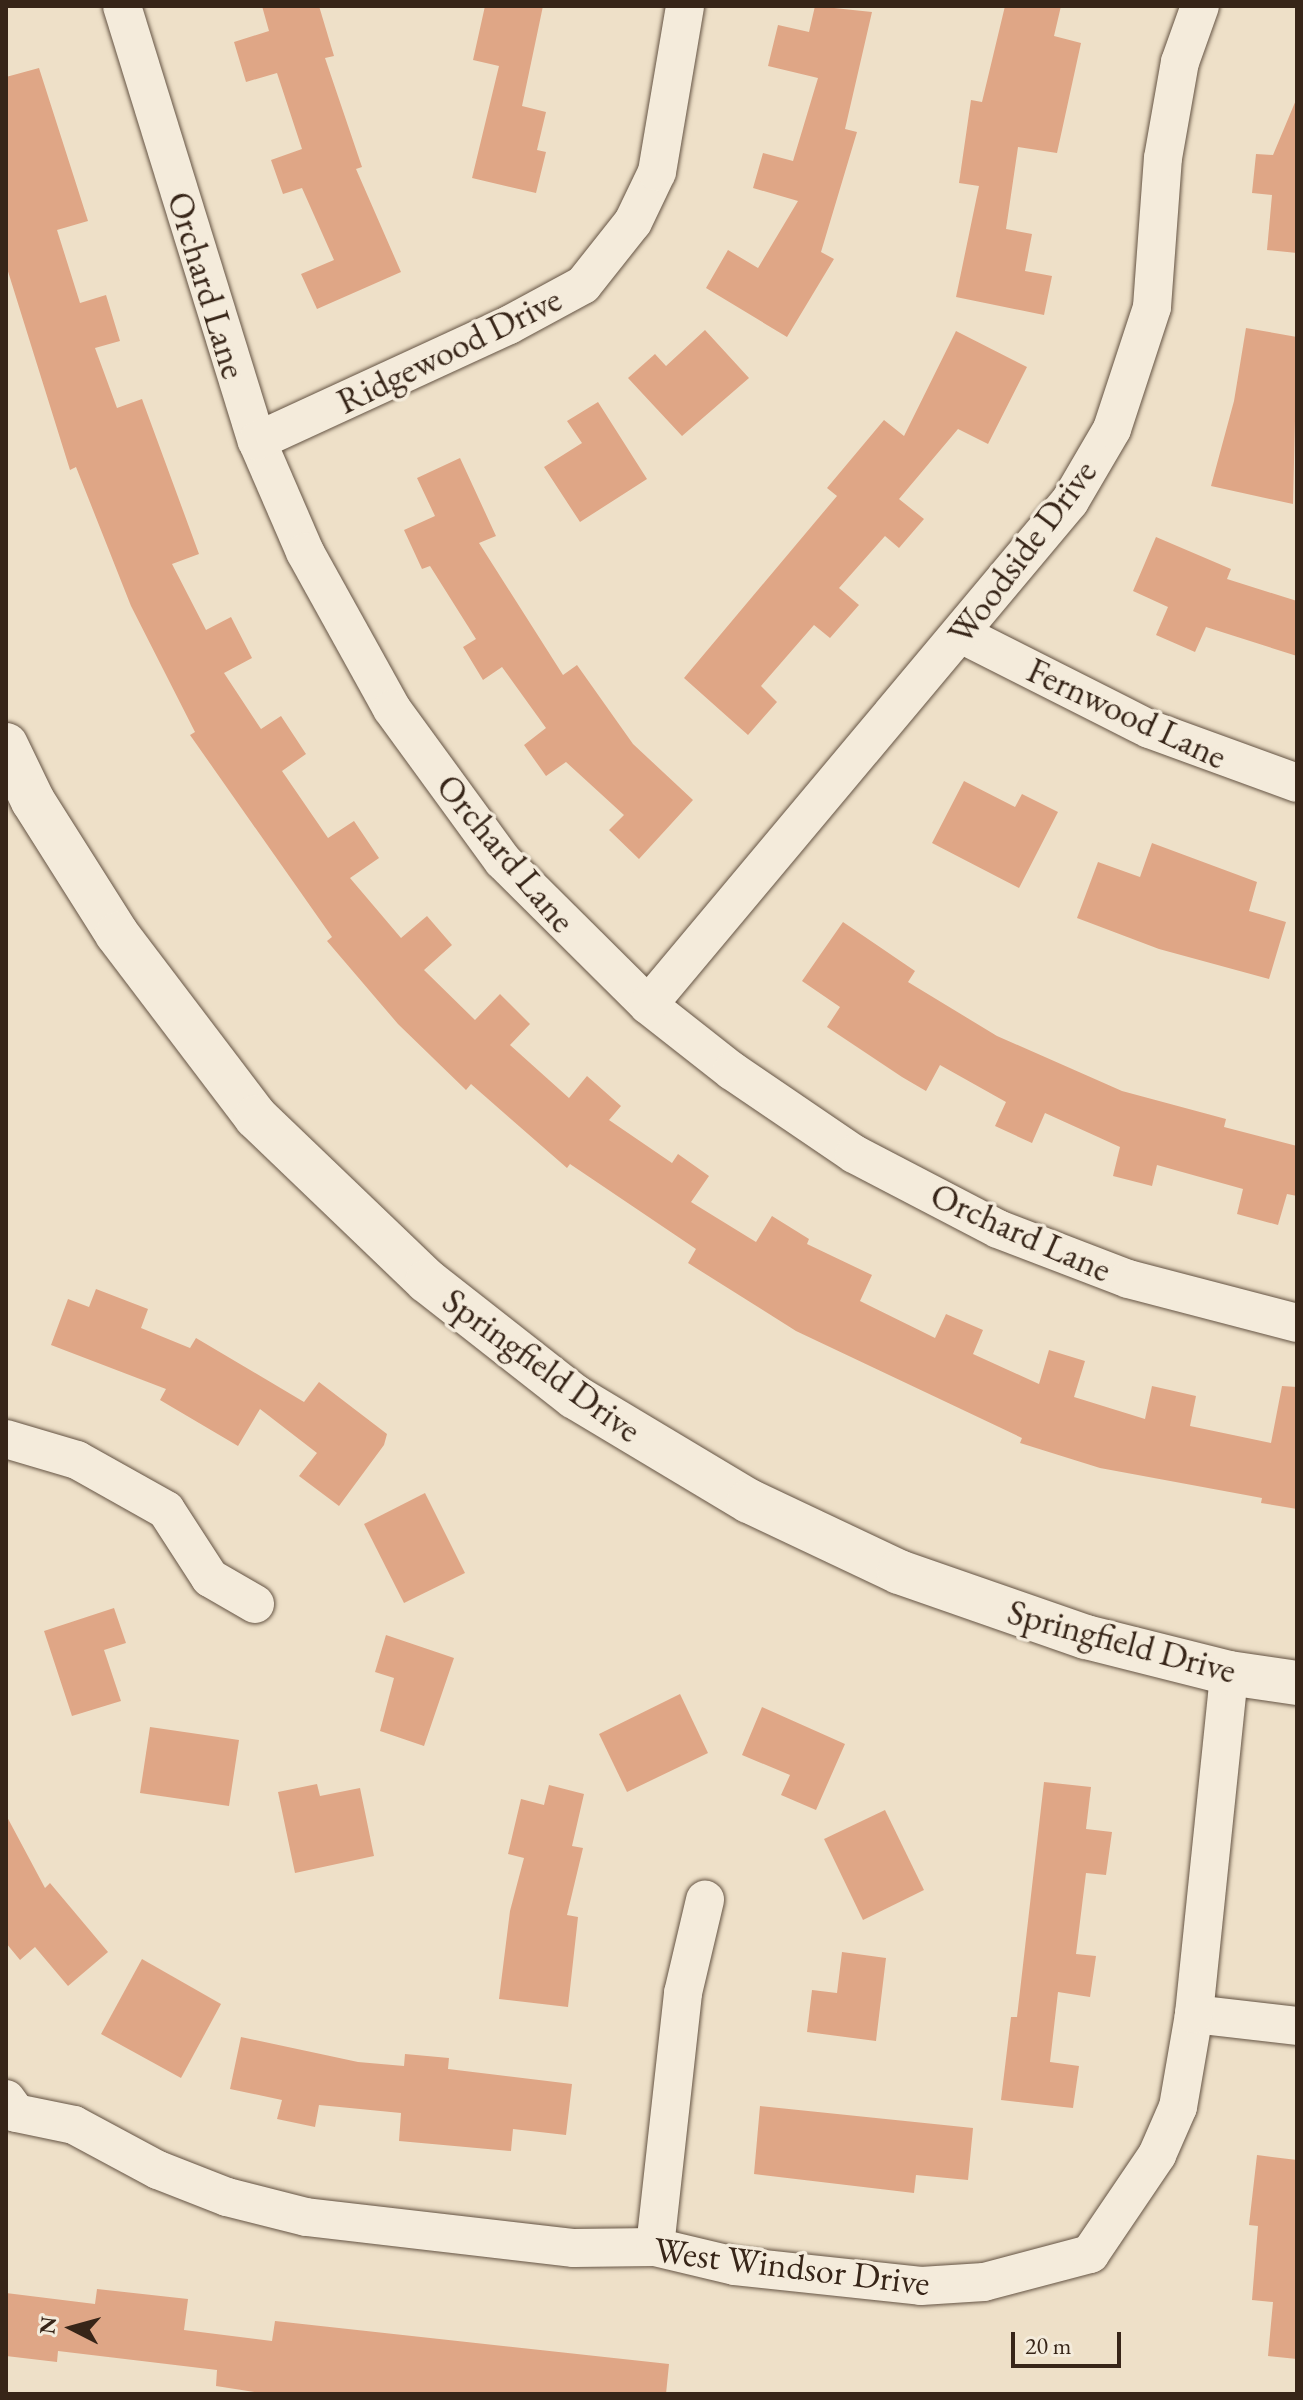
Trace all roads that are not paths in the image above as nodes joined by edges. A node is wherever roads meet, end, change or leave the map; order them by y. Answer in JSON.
{"nodes":[{"id":1,"x":122,"y":6,"type":"edge"},
{"id":2,"x":685,"y":6,"type":"edge"},
{"id":3,"x":1200,"y":6,"type":"edge"},
{"id":4,"x":257,"y":441,"type":"junction"},
{"id":5,"x":961,"y":634,"type":"junction"},
{"id":6,"x":6,"y":745,"type":"edge"},
{"id":7,"x":1297,"y":783,"type":"edge"},
{"id":8,"x":648,"y":1005,"type":"junction"},
{"id":9,"x":1297,"y":1323,"type":"edge"},
{"id":10,"x":6,"y":1439,"type":"edge"},
{"id":11,"x":255,"y":1604,"type":"dead end"},
{"id":12,"x":1229,"y":1673,"type":"junction"},
{"id":13,"x":1297,"y":1683,"type":"edge"},
{"id":14,"x":705,"y":1900,"type":"dead end"},
{"id":15,"x":1194,"y":2014,"type":"junction"},
{"id":16,"x":1297,"y":2026,"type":"edge"},
{"id":17,"x":6,"y":2099,"type":"edge"},
{"id":18,"x":655,"y":2247,"type":"junction"}],
"edges":[{"from":1,"to":4,"type":"street","name":"Orchard Lane"},
{"from":2,"to":4,"type":"street","name":"Ridgewood Drive"},
{"from":3,"to":5,"type":"street","name":"Woodside Drive"},
{"from":4,"to":8,"type":"street","name":"Orchard Lane"},
{"from":5,"to":7,"type":"street","name":"Fernwood Lane"},
{"from":5,"to":8,"type":"street","name":"Woodside Drive"},
{"from":6,"to":12,"type":"street","name":"Springfield Drive"},
{"from":8,"to":9,"type":"street","name":"Orchard Lane"},
{"from":10,"to":11,"type":"street"},
{"from":12,"to":13,"type":"street","name":"Springfield Drive"},
{"from":12,"to":15,"type":"street","name":"West Windsor Drive"},
{"from":14,"to":18,"type":"street"},
{"from":15,"to":16,"type":"street"},
{"from":15,"to":18,"type":"street","name":"West Windsor Drive"},
{"from":17,"to":18,"type":"street","name":"West Windsor Drive"}]}
